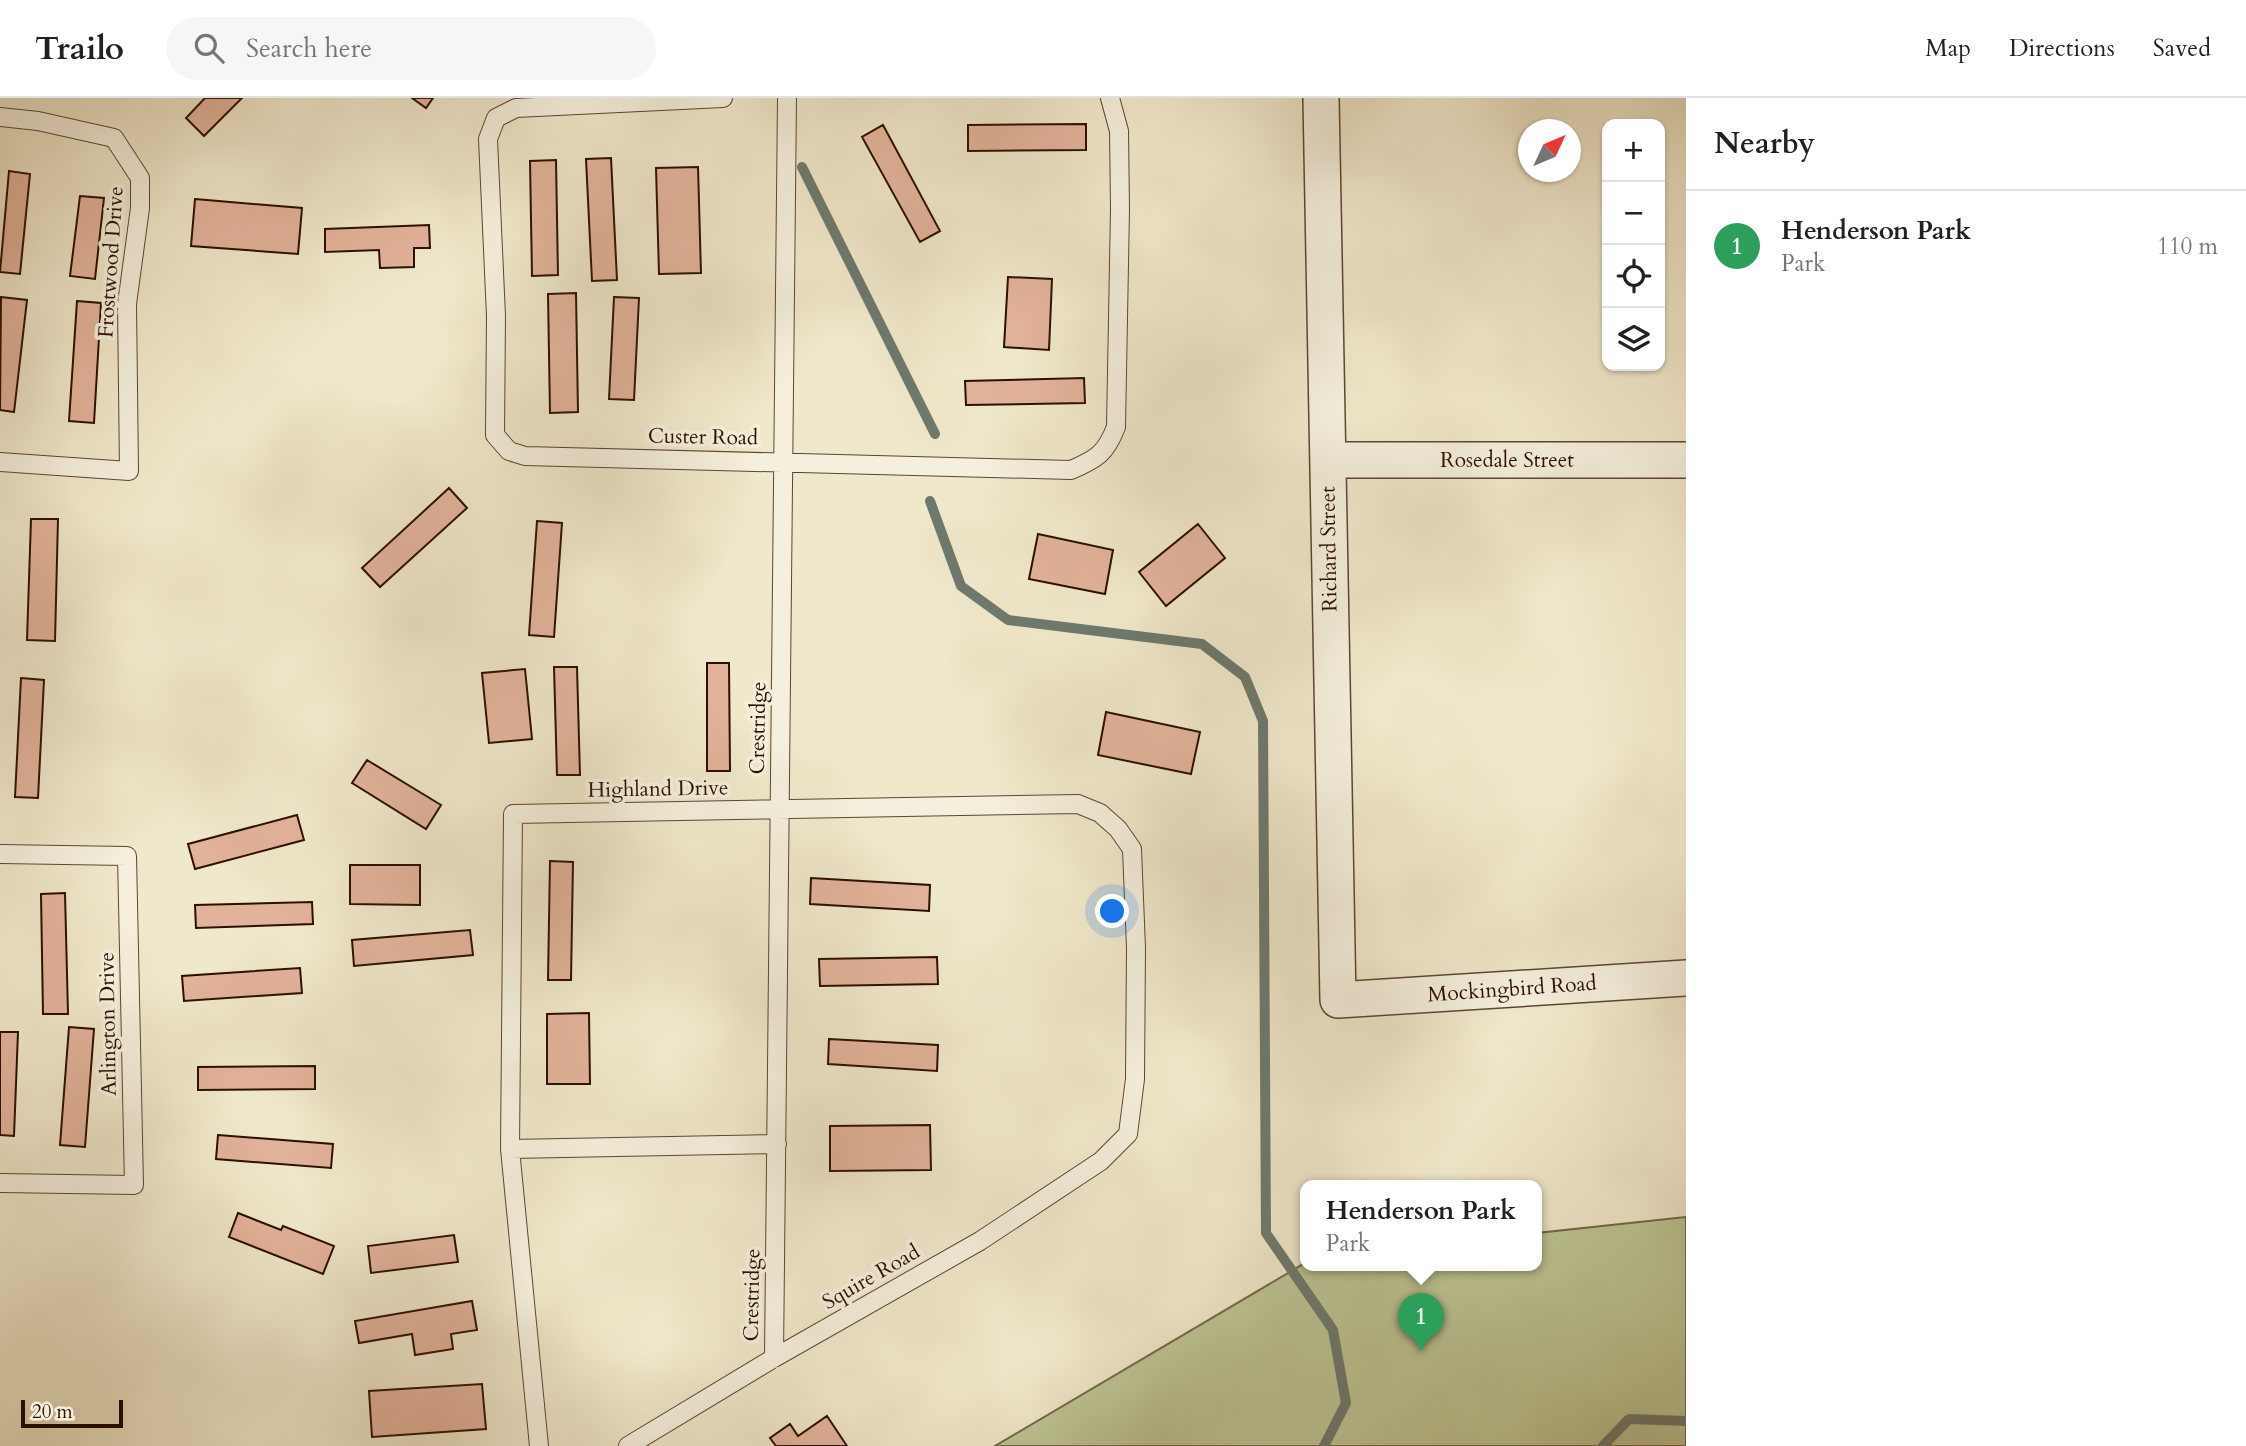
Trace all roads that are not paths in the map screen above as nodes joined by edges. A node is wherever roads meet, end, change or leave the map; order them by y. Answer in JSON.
{"nodes":[{"id":1,"x":723,"y":98,"type":"edge"},
{"id":2,"x":788,"y":98,"type":"edge"},
{"id":3,"x":1110,"y":98,"type":"edge"},
{"id":4,"x":1321,"y":98,"type":"edge"},
{"id":5,"x":0,"y":117,"type":"edge"},
{"id":6,"x":1328,"y":460,"type":"junction"},
{"id":7,"x":1686,"y":460,"type":"edge"},
{"id":8,"x":0,"y":462,"type":"edge"},
{"id":9,"x":784,"y":462,"type":"junction"},
{"id":10,"x":780,"y":810,"type":"junction"},
{"id":11,"x":0,"y":854,"type":"edge"},
{"id":12,"x":1686,"y":978,"type":"edge"},
{"id":13,"x":1338,"y":1000,"type":"joint"},
{"id":14,"x":1128,"y":1134,"type":"joint"},
{"id":15,"x":777,"y":1144,"type":"junction"},
{"id":16,"x":510,"y":1149,"type":"junction"},
{"id":17,"x":0,"y":1183,"type":"edge"},
{"id":18,"x":775,"y":1358,"type":"junction"},
{"id":19,"x":539,"y":1446,"type":"edge"},
{"id":20,"x":628,"y":1446,"type":"edge"}],
"edges":[{"from":1,"to":9,"type":"lane","name":"Custer Road"},
{"from":2,"to":9,"type":"lane","name":"Crestridge"},
{"from":3,"to":9,"type":"lane","name":"Custer Road"},
{"from":4,"to":6,"type":"street","name":"Richard Street"},
{"from":5,"to":8,"type":"lane","name":"Frostwood Drive"},
{"from":6,"to":7,"type":"street","name":"Rosedale Street"},
{"from":6,"to":13,"type":"street","name":"Richard Street"},
{"from":9,"to":10,"type":"lane","name":"Crestridge"},
{"from":10,"to":14,"type":"lane","name":"Highland Drive"},
{"from":10,"to":15,"type":"lane","name":"Crestridge"},
{"from":10,"to":16,"type":"lane","name":"Highland Drive"},
{"from":11,"to":17,"type":"lane","name":"Arlington Drive"},
{"from":12,"to":13,"type":"street","name":"Mockingbird Road"},
{"from":14,"to":18,"type":"lane","name":"Squire Road"},
{"from":15,"to":16,"type":"lane"},
{"from":15,"to":18,"type":"lane","name":"Crestridge"},
{"from":16,"to":19,"type":"lane","name":"Highland Drive"},
{"from":18,"to":20,"type":"lane","name":"Squire Road"}]}
